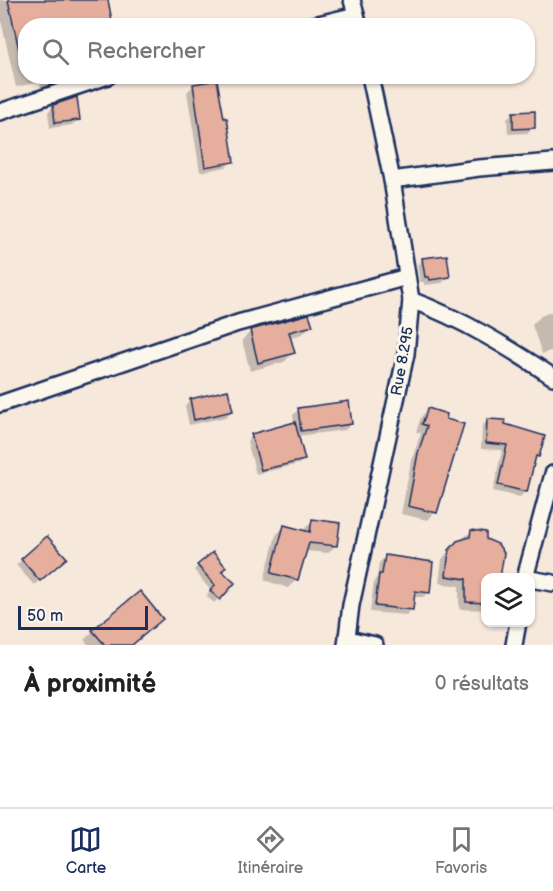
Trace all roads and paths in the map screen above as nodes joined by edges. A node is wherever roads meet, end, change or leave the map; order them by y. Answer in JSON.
{"nodes":[{"id":1,"x":356,"y":13,"type":"edge"},
{"id":2,"x":338,"y":18,"type":"edge"},
{"id":3,"x":84,"y":84,"type":"edge"},
{"id":4,"x":372,"y":84,"type":"edge"},
{"id":5,"x":0,"y":112,"type":"edge"},
{"id":6,"x":553,"y":162,"type":"edge"},
{"id":7,"x":392,"y":180,"type":"junction"},
{"id":8,"x":407,"y":276,"type":"junction"},
{"id":9,"x":411,"y":300,"type":"junction"},
{"id":10,"x":553,"y":377,"type":"edge"},
{"id":11,"x":0,"y":404,"type":"edge"},
{"id":12,"x":553,"y":474,"type":"edge"},
{"id":13,"x":526,"y":573,"type":"edge"},
{"id":14,"x":535,"y":580,"type":"edge"},
{"id":15,"x":553,"y":583,"type":"edge"},
{"id":16,"x":517,"y":627,"type":"edge"},
{"id":17,"x":347,"y":642,"type":"edge"},
{"id":18,"x":375,"y":645,"type":"edge"},
{"id":19,"x":514,"y":645,"type":"edge"}],
"edges":[{"from":1,"to":2,"type":"street"},
{"from":3,"to":5,"type":"street"},
{"from":4,"to":7,"type":"street","name":"Rue 8.295"},
{"from":6,"to":7,"type":"street"},
{"from":7,"to":8,"type":"street","name":"Rue 8.295"},
{"from":8,"to":9,"type":"street","name":"Rue 8.295"},
{"from":8,"to":11,"type":"street"},
{"from":9,"to":10,"type":"street"},
{"from":9,"to":17,"type":"street","name":"Rue 8.295"},
{"from":12,"to":13,"type":"street"},
{"from":14,"to":15,"type":"street"},
{"from":16,"to":19,"type":"street"},
{"from":17,"to":18,"type":"street"}]}
